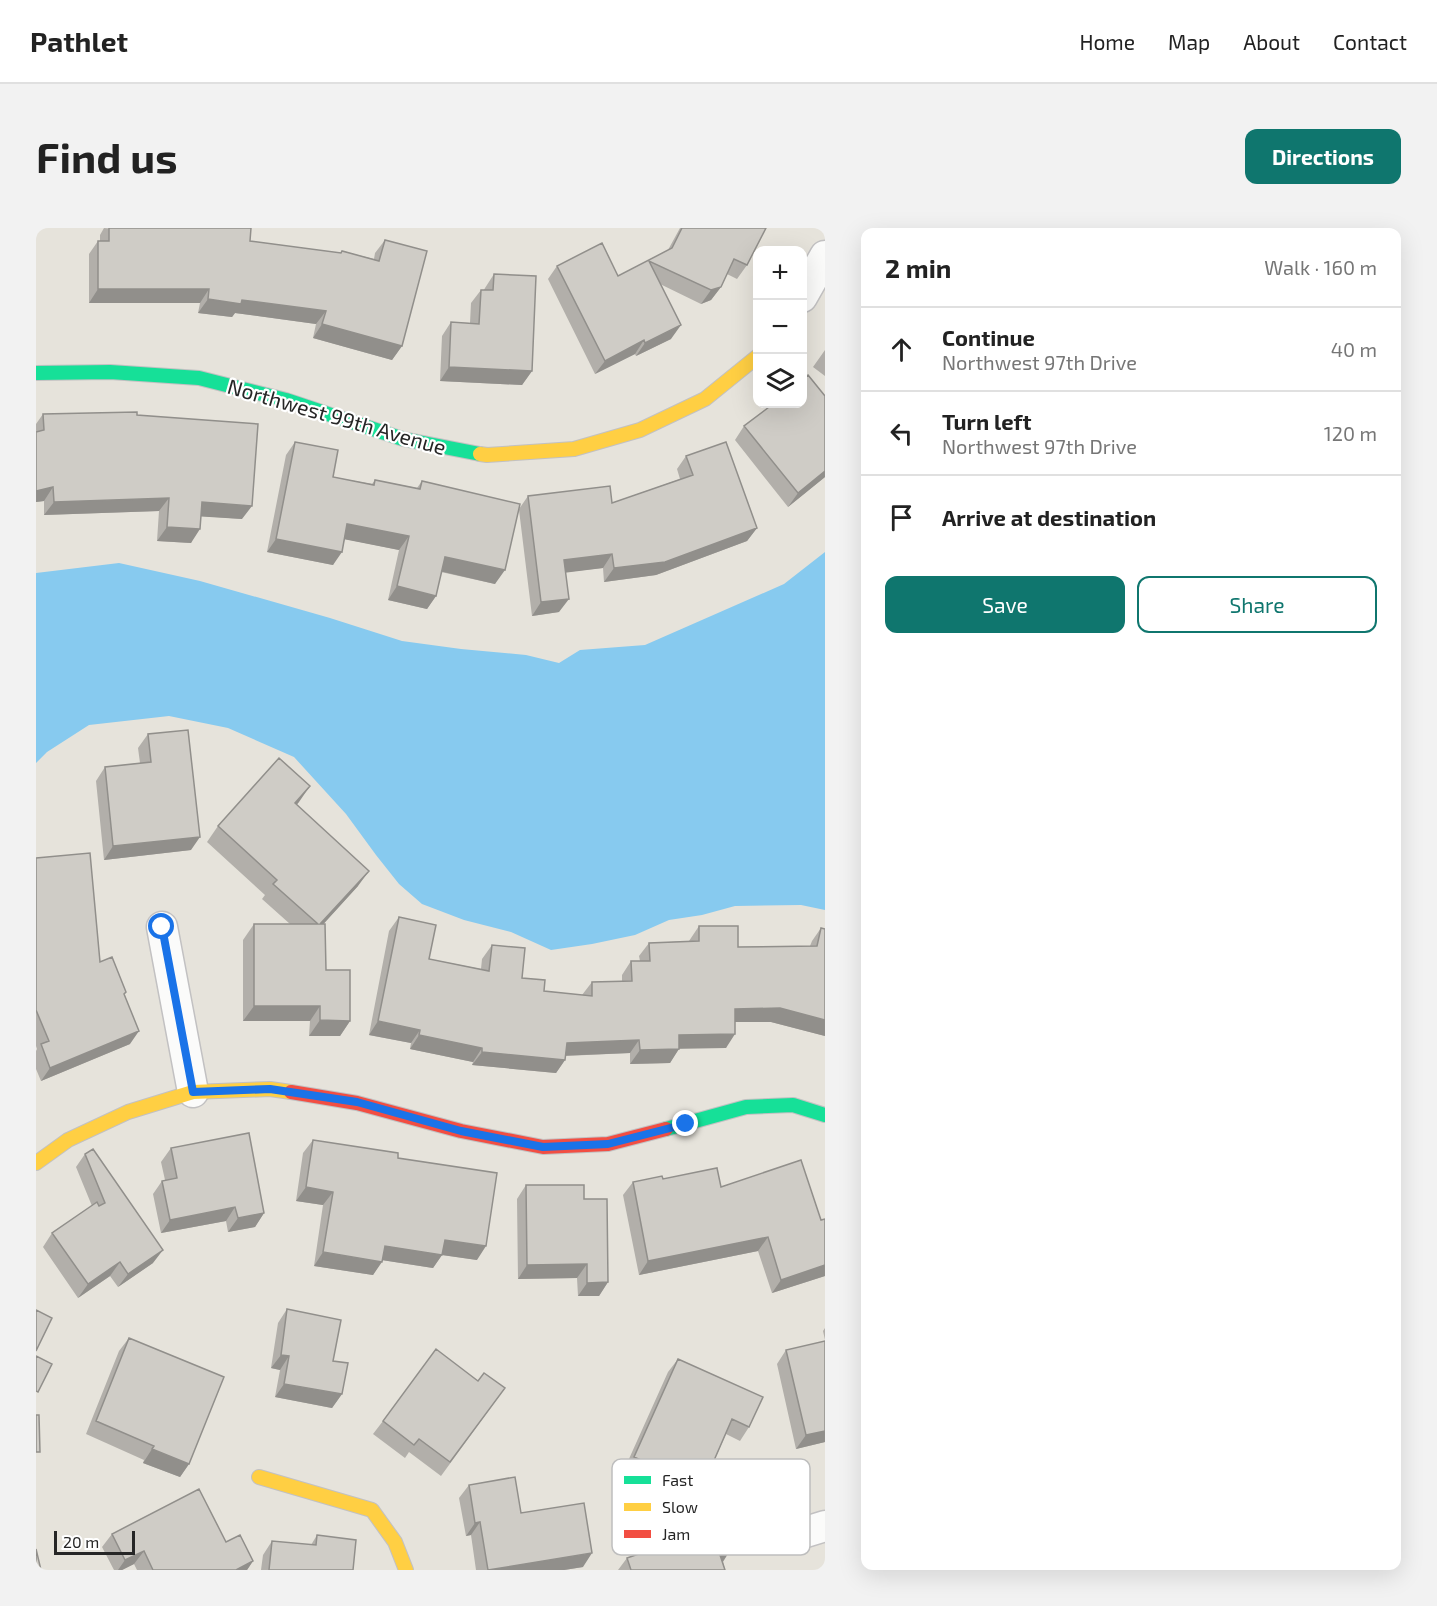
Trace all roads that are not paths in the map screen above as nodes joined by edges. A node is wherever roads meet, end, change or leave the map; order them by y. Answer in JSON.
{"nodes":[{"id":1,"x":825,"y":256,"type":"edge"},
{"id":2,"x":807,"y":288,"type":"edge"},
{"id":3,"x":753,"y":360,"type":"edge"},
{"id":4,"x":36,"y":373,"type":"edge"},
{"id":5,"x":162,"y":927,"type":"dead end"},
{"id":6,"x":193,"y":1092,"type":"junction"},
{"id":7,"x":825,"y":1115,"type":"edge"},
{"id":8,"x":36,"y":1163,"type":"edge"},
{"id":9,"x":259,"y":1477,"type":"dead end"},
{"id":10,"x":825,"y":1526,"type":"edge"},
{"id":11,"x":810,"y":1531,"type":"edge"},
{"id":12,"x":406,"y":1570,"type":"edge"}],
"edges":[{"from":1,"to":2,"type":"street"},
{"from":3,"to":4,"type":"street","name":"Northwest 99th Avenue"},
{"from":5,"to":6,"type":"street"},
{"from":6,"to":7,"type":"street"},
{"from":6,"to":8,"type":"street"},
{"from":9,"to":12,"type":"street"},
{"from":10,"to":11,"type":"street"}]}
